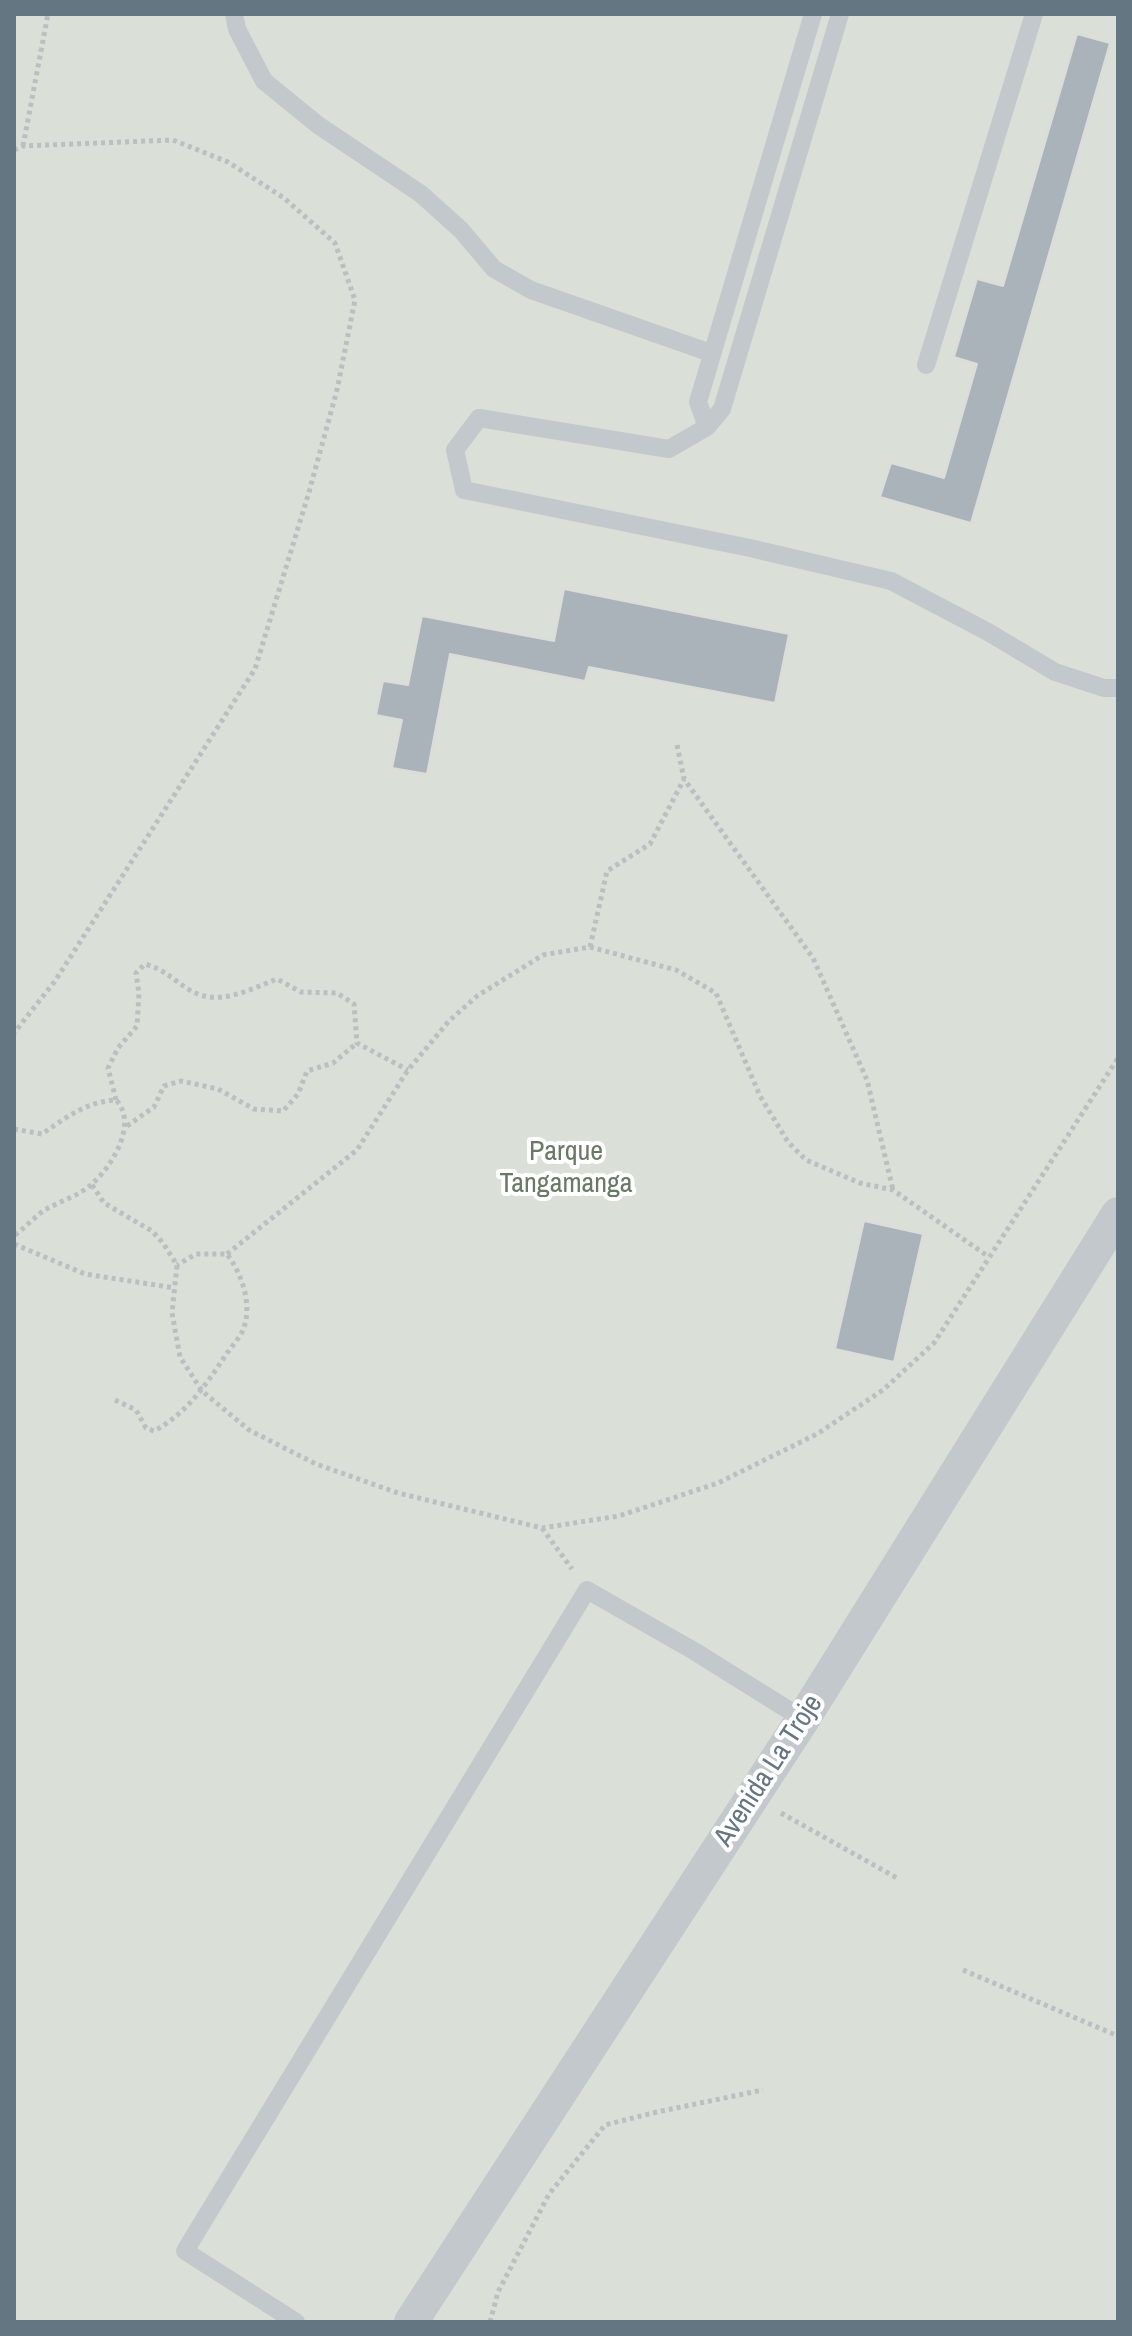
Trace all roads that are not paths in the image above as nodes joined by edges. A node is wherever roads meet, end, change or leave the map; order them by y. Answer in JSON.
{"nodes":[{"id":1,"x":234,"y":14,"type":"edge"},
{"id":2,"x":813,"y":14,"type":"edge"},
{"id":3,"x":840,"y":14,"type":"edge"},
{"id":4,"x":1034,"y":14,"type":"edge"},
{"id":5,"x":711,"y":353,"type":"junction"},
{"id":6,"x":926,"y":365,"type":"dead end"},
{"id":7,"x":707,"y":427,"type":"junction"},
{"id":8,"x":1118,"y":688,"type":"edge"},
{"id":9,"x":1118,"y":1214,"type":"edge"},
{"id":10,"x":803,"y":1719,"type":"junction"},
{"id":11,"x":296,"y":2322,"type":"edge"},
{"id":12,"x":411,"y":2322,"type":"edge"}],
"edges":[{"from":1,"to":5,"type":"lane"},
{"from":2,"to":5,"type":"lane"},
{"from":3,"to":7,"type":"lane"},
{"from":4,"to":6,"type":"lane"},
{"from":5,"to":7,"type":"lane"},
{"from":7,"to":8,"type":"lane"},
{"from":9,"to":10,"type":"street","name":"Avenida La Troje"},
{"from":10,"to":11,"type":"lane"},
{"from":10,"to":12,"type":"street","name":"Avenida La Troje"}]}
